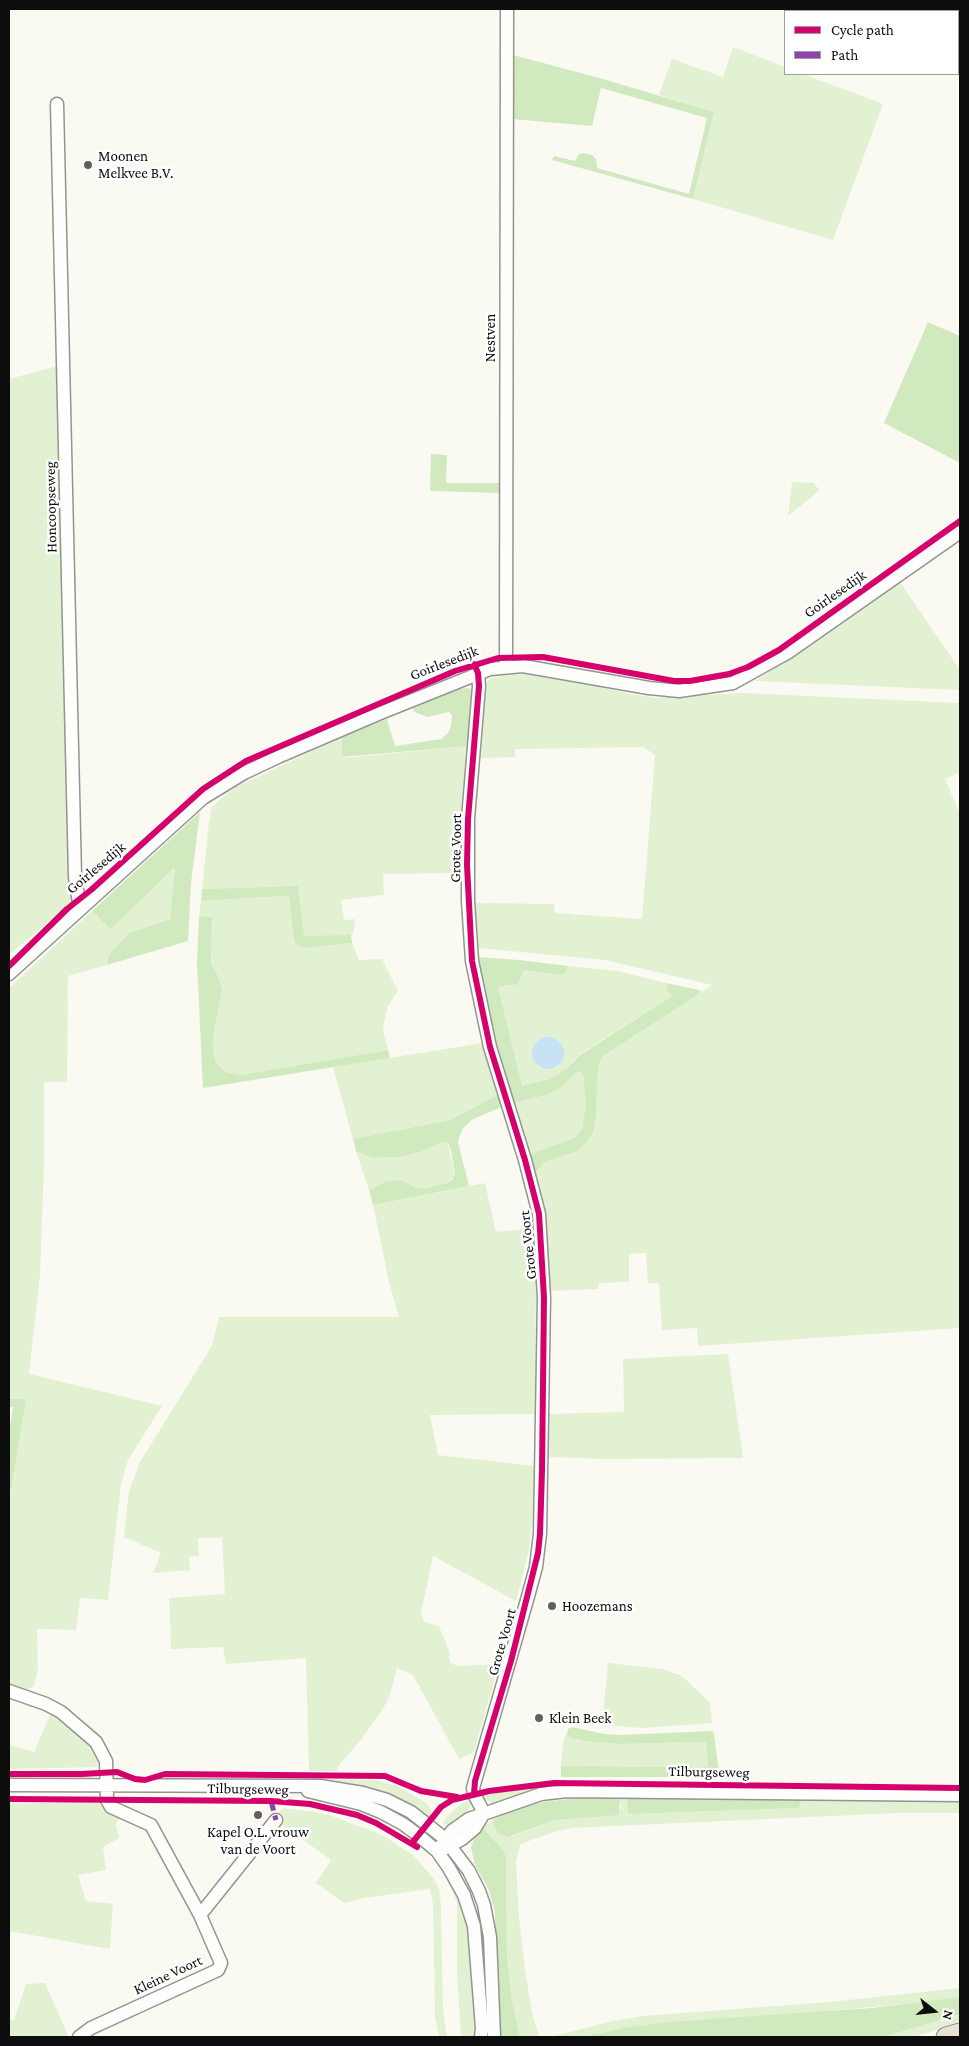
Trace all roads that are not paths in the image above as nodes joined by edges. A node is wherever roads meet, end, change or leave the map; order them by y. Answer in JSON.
{"nodes":[{"id":1,"x":507,"y":9,"type":"edge"},
{"id":2,"x":57,"y":104,"type":"dead end"},
{"id":3,"x":960,"y":532,"type":"edge"},
{"id":4,"x":506,"y":667,"type":"junction"},
{"id":5,"x":478,"y":673,"type":"junction"},
{"id":6,"x":80,"y":909,"type":"junction"},
{"id":7,"x":9,"y":974,"type":"edge"},
{"id":8,"x":9,"y":1691,"type":"edge"},
{"id":9,"x":9,"y":1785,"type":"edge"},
{"id":10,"x":107,"y":1785,"type":"junction"},
{"id":11,"x":288,"y":1787,"type":"junction"},
{"id":12,"x":960,"y":1795,"type":"edge"},
{"id":13,"x":484,"y":1813,"type":"junction"},
{"id":14,"x":276,"y":1820,"type":"dead end"},
{"id":15,"x":448,"y":1842,"type":"junction"},
{"id":16,"x":437,"y":1852,"type":"junction"},
{"id":17,"x":200,"y":1915,"type":"junction"},
{"id":18,"x":960,"y":2033,"type":"edge"},
{"id":19,"x":79,"y":2037,"type":"edge"},
{"id":20,"x":481,"y":2037,"type":"edge"},
{"id":21,"x":494,"y":2037,"type":"edge"},
{"id":22,"x":946,"y":2037,"type":"edge"}],
"edges":[{"from":1,"to":4,"type":"street","name":"Nestven"},
{"from":2,"to":6,"type":"street","name":"Honcoopseweg"},
{"from":3,"to":4,"type":"street","name":"Goirlesedijk"},
{"from":4,"to":5,"type":"street","name":"Goirlesedijk"},
{"from":5,"to":6,"type":"street","name":"Goirlesedijk"},
{"from":5,"to":13,"type":"street","name":"Grote Voort"},
{"from":6,"to":7,"type":"street","name":"Goirlesedijk"},
{"from":8,"to":10,"type":"street"},
{"from":9,"to":10,"type":"street","name":"Tilburgseweg"},
{"from":10,"to":11,"type":"street","name":"Tilburgseweg"},
{"from":10,"to":17,"type":"street","name":"Kleine Voort"},
{"from":11,"to":15,"type":"street","name":"Tilburgseweg"},
{"from":11,"to":16,"type":"street","name":"Tilburgseweg"},
{"from":12,"to":13,"type":"street","name":"Tilburgseweg"},
{"from":13,"to":15,"type":"street"},
{"from":14,"to":17,"type":"street"},
{"from":15,"to":16,"type":"street"},
{"from":15,"to":21,"type":"street","name":"Tilburgseweg"},
{"from":16,"to":20,"type":"street","name":"Tilburgseweg"},
{"from":17,"to":19,"type":"street","name":"Kleine Voort"},
{"from":18,"to":22,"type":"highway"}]}
